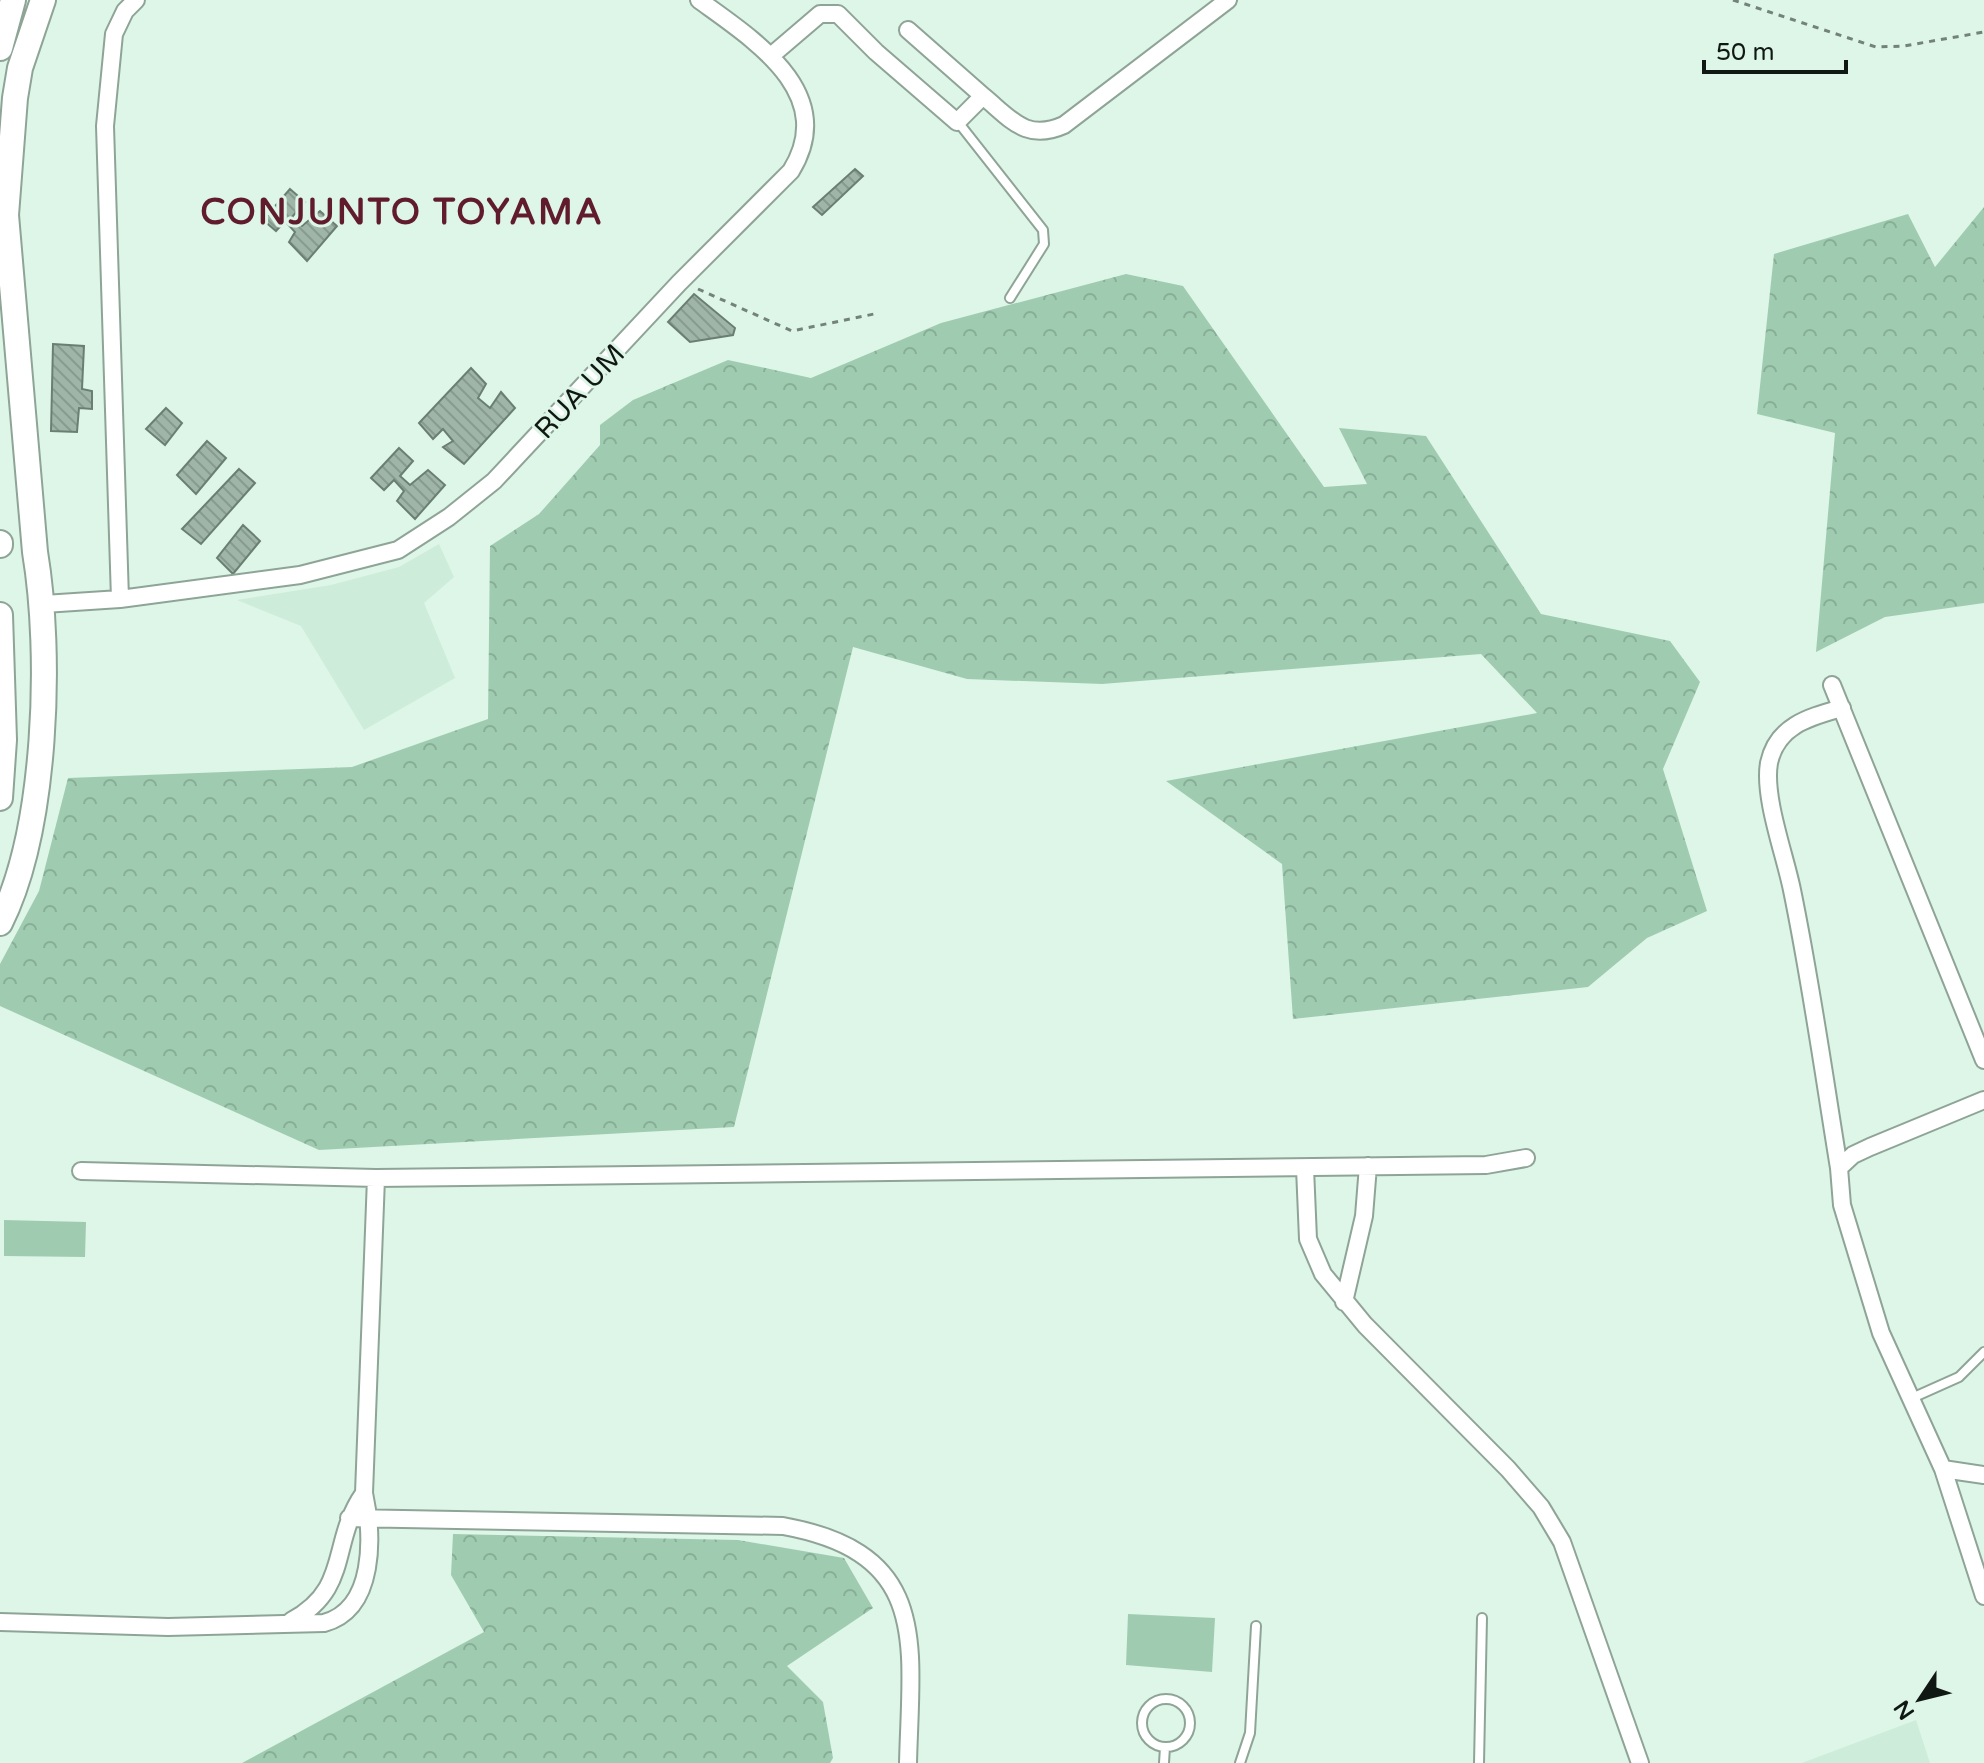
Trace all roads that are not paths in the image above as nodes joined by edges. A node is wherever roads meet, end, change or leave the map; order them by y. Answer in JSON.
{"nodes":[{"id":1,"x":13,"y":0,"type":"edge"},
{"id":2,"x":43,"y":0,"type":"edge"},
{"id":3,"x":136,"y":0,"type":"edge"},
{"id":4,"x":699,"y":0,"type":"edge"},
{"id":5,"x":1228,"y":0,"type":"edge"},
{"id":6,"x":908,"y":30,"type":"dead end"},
{"id":7,"x":0,"y":48,"type":"edge"},
{"id":8,"x":772,"y":55,"type":"junction"},
{"id":9,"x":983,"y":96,"type":"junction"},
{"id":10,"x":957,"y":122,"type":"junction"},
{"id":11,"x":3,"y":210,"type":"edge"},
{"id":12,"x":6,"y":268,"type":"edge"},
{"id":13,"x":1010,"y":298,"type":"dead end"},
{"id":14,"x":120,"y":599,"type":"junction"},
{"id":15,"x":44,"y":604,"type":"junction"},
{"id":16,"x":0,"y":615,"type":"edge"},
{"id":17,"x":1832,"y":685,"type":"dead end"},
{"id":18,"x":1842,"y":708,"type":"junction"},
{"id":19,"x":0,"y":798,"type":"edge"},
{"id":20,"x":0,"y":923,"type":"edge"},
{"id":21,"x":1984,"y":1060,"type":"edge"},
{"id":22,"x":1984,"y":1100,"type":"edge"},
{"id":23,"x":1526,"y":1158,"type":"dead end"},
{"id":24,"x":1368,"y":1166,"type":"junction"},
{"id":25,"x":1305,"y":1168,"type":"junction"},
{"id":26,"x":1839,"y":1168,"type":"junction"},
{"id":27,"x":81,"y":1171,"type":"dead end"},
{"id":28,"x":376,"y":1178,"type":"junction"},
{"id":29,"x":1344,"y":1302,"type":"junction"},
{"id":30,"x":1984,"y":1352,"type":"edge"},
{"id":31,"x":1912,"y":1398,"type":"junction"},
{"id":32,"x":1943,"y":1469,"type":"junction"},
{"id":33,"x":1984,"y":1475,"type":"edge"},
{"id":34,"x":364,"y":1493,"type":"junction"},
{"id":35,"x":349,"y":1518,"type":"junction"},
{"id":36,"x":370,"y":1519,"type":"junction"},
{"id":37,"x":1984,"y":1596,"type":"edge"},
{"id":38,"x":1482,"y":1618,"type":"dead end"},
{"id":39,"x":0,"y":1622,"type":"edge"},
{"id":40,"x":288,"y":1622,"type":"junction"},
{"id":41,"x":1256,"y":1626,"type":"dead end"},
{"id":42,"x":1165,"y":1747,"type":"junction"},
{"id":43,"x":908,"y":1763,"type":"edge"},
{"id":44,"x":1164,"y":1763,"type":"edge"},
{"id":45,"x":1240,"y":1763,"type":"edge"},
{"id":46,"x":1479,"y":1763,"type":"edge"},
{"id":47,"x":1640,"y":1763,"type":"edge"}],
"edges":[{"from":1,"to":7,"type":"main road"},
{"from":2,"to":11,"type":"main road"},
{"from":3,"to":14,"type":"street"},
{"from":4,"to":8,"type":"street","name":"RUA UM"},
{"from":5,"to":9,"type":"street"},
{"from":6,"to":9,"type":"street"},
{"from":8,"to":10,"type":"street"},
{"from":8,"to":14,"type":"street","name":"RUA UM"},
{"from":9,"to":10,"type":"street"},
{"from":10,"to":13,"type":"lane"},
{"from":11,"to":12,"type":"main road"},
{"from":12,"to":15,"type":"main road"},
{"from":14,"to":15,"type":"street","name":"RUA UM"},
{"from":15,"to":20,"type":"main road"},
{"from":16,"to":19,"type":"main road"},
{"from":17,"to":18,"type":"street"},
{"from":18,"to":21,"type":"street"},
{"from":18,"to":26,"type":"street"},
{"from":22,"to":26,"type":"street"},
{"from":23,"to":24,"type":"street"},
{"from":24,"to":25,"type":"street"},
{"from":24,"to":29,"type":"street"},
{"from":25,"to":28,"type":"street"},
{"from":25,"to":29,"type":"street"},
{"from":26,"to":31,"type":"street"},
{"from":27,"to":28,"type":"street"},
{"from":28,"to":34,"type":"street"},
{"from":29,"to":47,"type":"street"},
{"from":30,"to":31,"type":"lane"},
{"from":31,"to":32,"type":"street"},
{"from":32,"to":33,"type":"street"},
{"from":32,"to":37,"type":"street"},
{"from":34,"to":35,"type":"street"},
{"from":34,"to":36,"type":"street"},
{"from":35,"to":36,"type":"street"},
{"from":35,"to":40,"type":"street"},
{"from":36,"to":40,"type":"street"},
{"from":36,"to":43,"type":"street"},
{"from":38,"to":46,"type":"lane"},
{"from":39,"to":40,"type":"street"},
{"from":41,"to":45,"type":"lane"},
{"from":42,"to":42,"type":"lane"},
{"from":42,"to":44,"type":"lane"}]}
